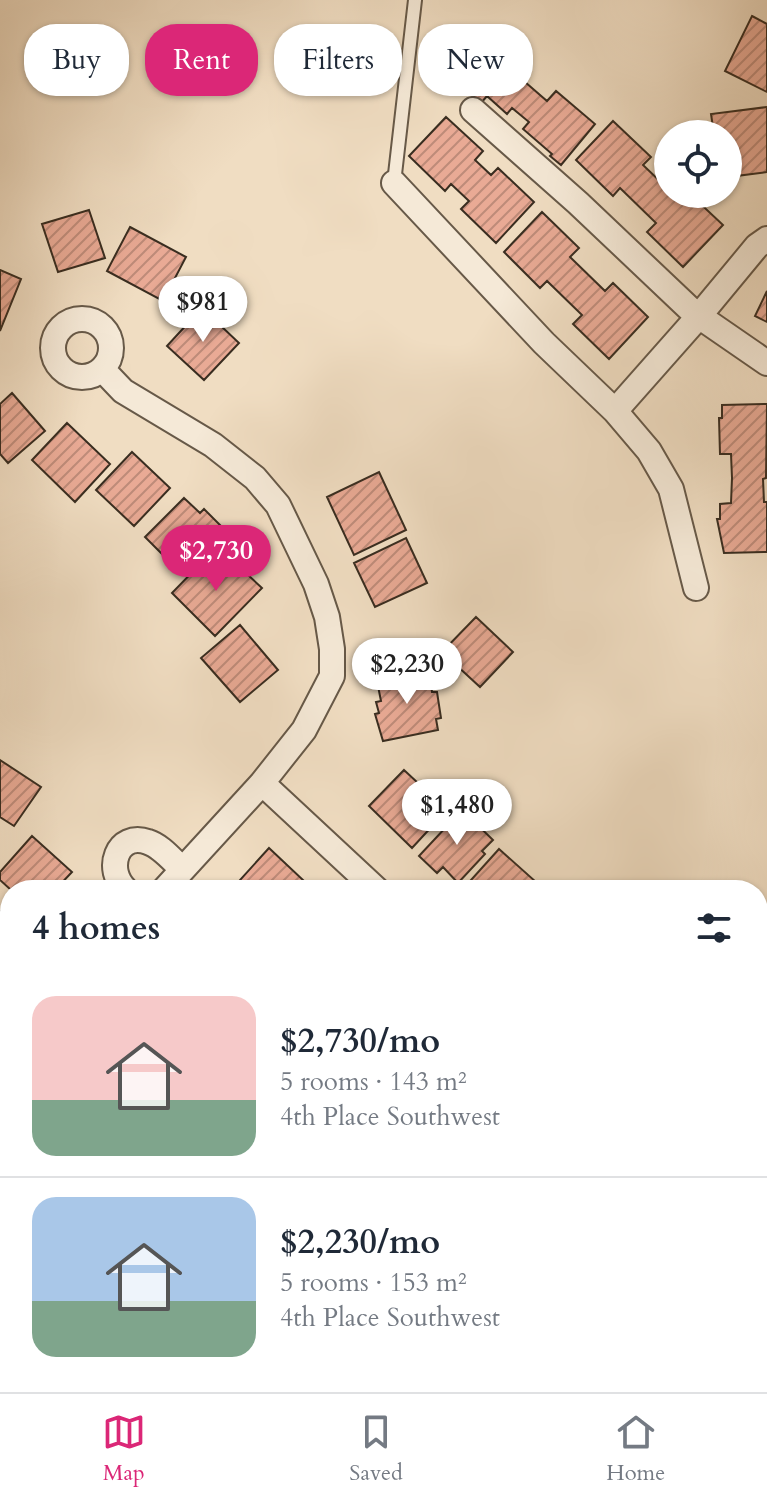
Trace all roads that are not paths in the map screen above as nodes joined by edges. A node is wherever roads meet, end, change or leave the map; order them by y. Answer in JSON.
{"nodes":[{"id":1,"x":415,"y":0,"type":"edge"},
{"id":2,"x":473,"y":110,"type":"dead end"},
{"id":3,"x":394,"y":183,"type":"joint"},
{"id":4,"x":767,"y":239,"type":"edge"},
{"id":5,"x":699,"y":316,"type":"junction"},
{"id":6,"x":767,"y":363,"type":"edge"},
{"id":7,"x":103,"y":370,"type":"dead end"},
{"id":8,"x":615,"y":411,"type":"junction"},
{"id":9,"x":696,"y":588,"type":"dead end"},
{"id":10,"x":262,"y":783,"type":"junction"},
{"id":11,"x":182,"y":869,"type":"junction"},
{"id":12,"x":117,"y":880,"type":"edge"},
{"id":13,"x":173,"y":880,"type":"edge"},
{"id":14,"x":366,"y":880,"type":"edge"}],
"edges":[{"from":1,"to":3,"type":"lane"},
{"from":2,"to":5,"type":"street"},
{"from":3,"to":8,"type":"street"},
{"from":4,"to":5,"type":"street"},
{"from":5,"to":6,"type":"street"},
{"from":5,"to":8,"type":"street"},
{"from":7,"to":10,"type":"street"},
{"from":8,"to":9,"type":"street"},
{"from":10,"to":11,"type":"street"},
{"from":10,"to":14,"type":"street"},
{"from":11,"to":12,"type":"street"},
{"from":11,"to":13,"type":"street"}]}
